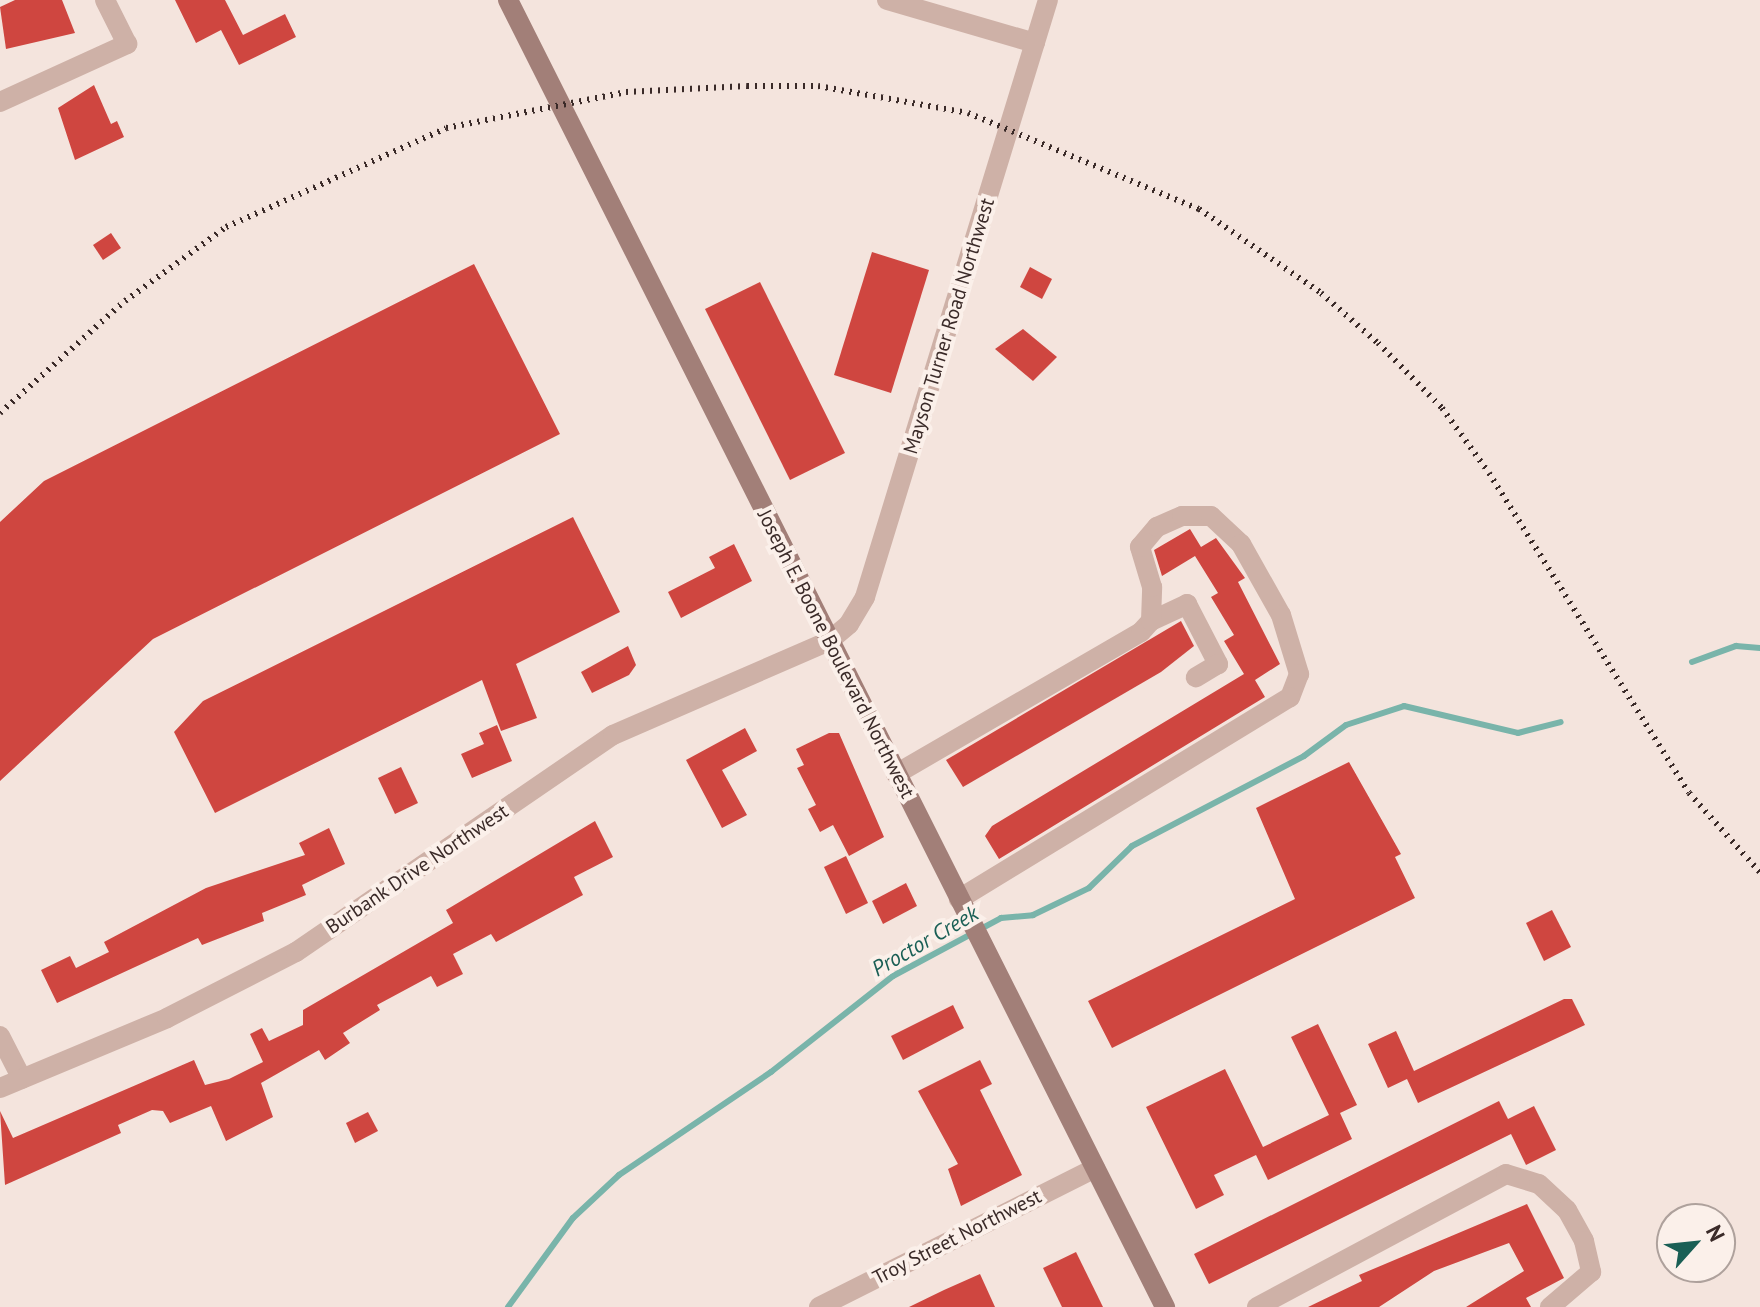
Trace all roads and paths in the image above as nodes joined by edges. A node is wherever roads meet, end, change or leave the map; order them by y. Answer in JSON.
{"nodes":[{"id":1,"x":105,"y":0,"type":"edge"},
{"id":2,"x":508,"y":0,"type":"edge"},
{"id":3,"x":887,"y":0,"type":"edge"},
{"id":4,"x":1048,"y":0,"type":"edge"},
{"id":5,"x":1035,"y":43,"type":"junction"},
{"id":6,"x":0,"y":102,"type":"edge"},
{"id":7,"x":1151,"y":621,"type":"junction"},
{"id":8,"x":829,"y":641,"type":"junction"},
{"id":9,"x":1196,"y":677,"type":"dead end"},
{"id":10,"x":896,"y":774,"type":"junction"},
{"id":11,"x":964,"y":907,"type":"junction"},
{"id":12,"x":0,"y":1036,"type":"edge"},
{"id":13,"x":22,"y":1079,"type":"junction"},
{"id":14,"x":0,"y":1088,"type":"edge"},
{"id":15,"x":1095,"y":1168,"type":"junction"},
{"id":16,"x":819,"y":1307,"type":"edge"},
{"id":17,"x":1165,"y":1307,"type":"edge"},
{"id":18,"x":1257,"y":1307,"type":"edge"},
{"id":19,"x":1550,"y":1307,"type":"edge"}],
"edges":[{"from":1,"to":6,"type":"street"},
{"from":2,"to":8,"type":"main road","name":"Joseph E. Boone Boulevard Northwest"},
{"from":3,"to":5,"type":"street"},
{"from":4,"to":5,"type":"street","name":"Mayson Turner Road Northwest"},
{"from":5,"to":8,"type":"street","name":"Mayson Turner Road Northwest"},
{"from":7,"to":9,"type":"street"},
{"from":7,"to":10,"type":"street"},
{"from":7,"to":11,"type":"street"},
{"from":8,"to":10,"type":"main road","name":"Joseph E. Boone Boulevard Northwest"},
{"from":8,"to":13,"type":"street","name":"Burbank Drive Northwest"},
{"from":10,"to":11,"type":"main road","name":"Joseph E. Boone Boulevard Northwest"},
{"from":11,"to":15,"type":"main road","name":"Joseph E. Boone Boulevard Northwest"},
{"from":12,"to":13,"type":"street"},
{"from":13,"to":14,"type":"street","name":"Burbank Drive Northwest"},
{"from":15,"to":16,"type":"street","name":"Troy Street Northwest"},
{"from":15,"to":17,"type":"main road","name":"Joseph E. Boone Boulevard Northwest"},
{"from":18,"to":19,"type":"street"}]}
